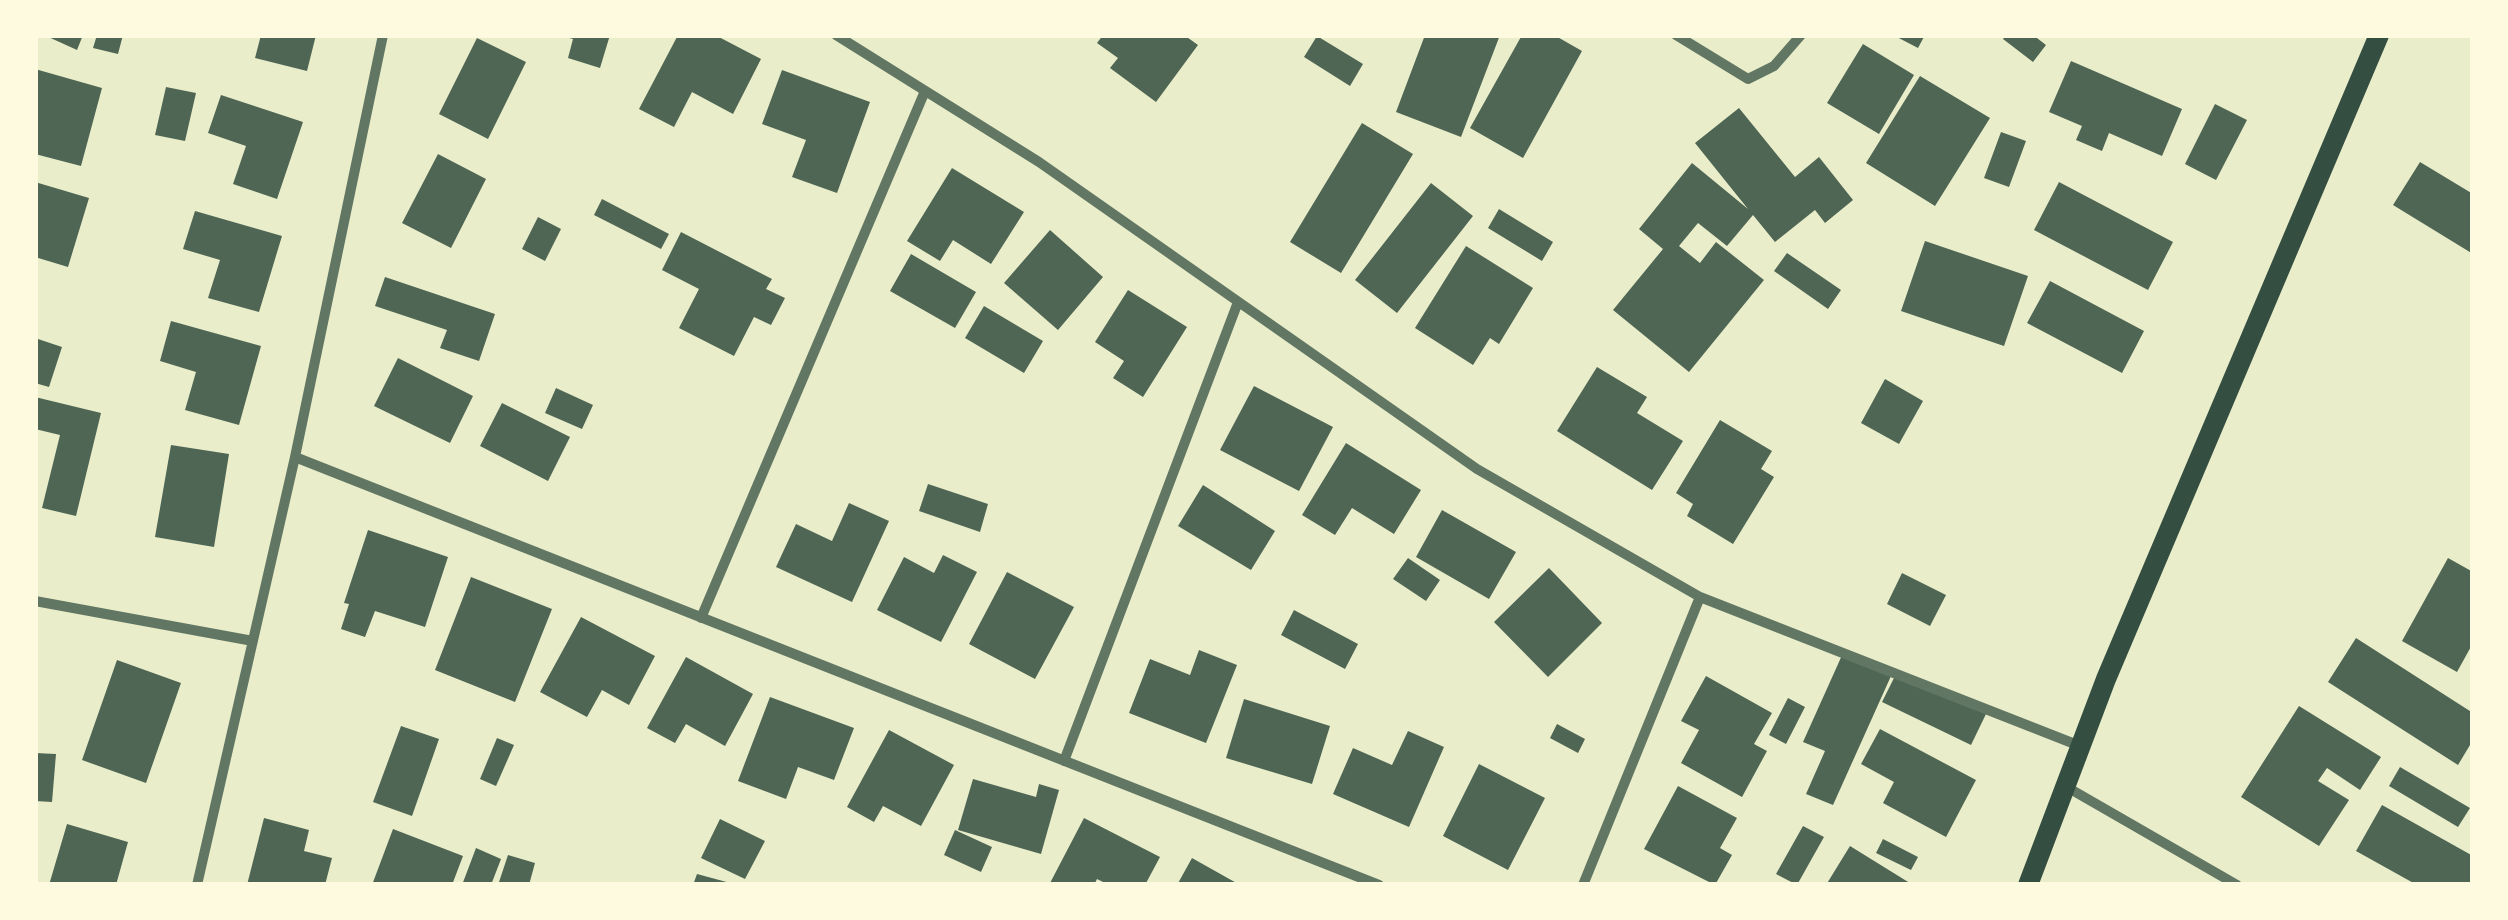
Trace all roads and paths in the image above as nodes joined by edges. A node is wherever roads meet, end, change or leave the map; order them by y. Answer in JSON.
{"nodes":[{"id":1,"x":383,"y":35,"type":"edge"},
{"id":2,"x":836,"y":35,"type":"edge"},
{"id":3,"x":1676,"y":35,"type":"edge"},
{"id":4,"x":1801,"y":35,"type":"edge"},
{"id":5,"x":2378,"y":35,"type":"edge"},
{"id":6,"x":925,"y":91,"type":"junction"},
{"id":7,"x":1238,"y":302,"type":"junction"},
{"id":8,"x":294,"y":457,"type":"junction"},
{"id":9,"x":1700,"y":597,"type":"junction"},
{"id":10,"x":35,"y":602,"type":"edge"},
{"id":11,"x":701,"y":618,"type":"junction"},
{"id":12,"x":253,"y":641,"type":"junction"},
{"id":13,"x":2080,"y":746,"type":"junction"},
{"id":14,"x":1064,"y":761,"type":"junction"},
{"id":15,"x":2065,"y":786,"type":"junction"},
{"id":16,"x":197,"y":885,"type":"edge"},
{"id":17,"x":1379,"y":885,"type":"edge"},
{"id":18,"x":1583,"y":885,"type":"edge"},
{"id":19,"x":2028,"y":885,"type":"edge"},
{"id":20,"x":2237,"y":885,"type":"edge"}],
"edges":[{"from":1,"to":8,"type":"street"},
{"from":2,"to":6,"type":"street"},
{"from":3,"to":4,"type":"street"},
{"from":5,"to":13,"type":"main road"},
{"from":6,"to":7,"type":"street"},
{"from":6,"to":11,"type":"street"},
{"from":7,"to":9,"type":"street"},
{"from":7,"to":14,"type":"street"},
{"from":8,"to":11,"type":"street"},
{"from":8,"to":12,"type":"street"},
{"from":9,"to":13,"type":"street"},
{"from":9,"to":18,"type":"street"},
{"from":10,"to":12,"type":"street"},
{"from":11,"to":14,"type":"street"},
{"from":12,"to":16,"type":"street"},
{"from":13,"to":15,"type":"main road"},
{"from":14,"to":17,"type":"street"},
{"from":15,"to":19,"type":"main road"},
{"from":15,"to":20,"type":"street"}]}
